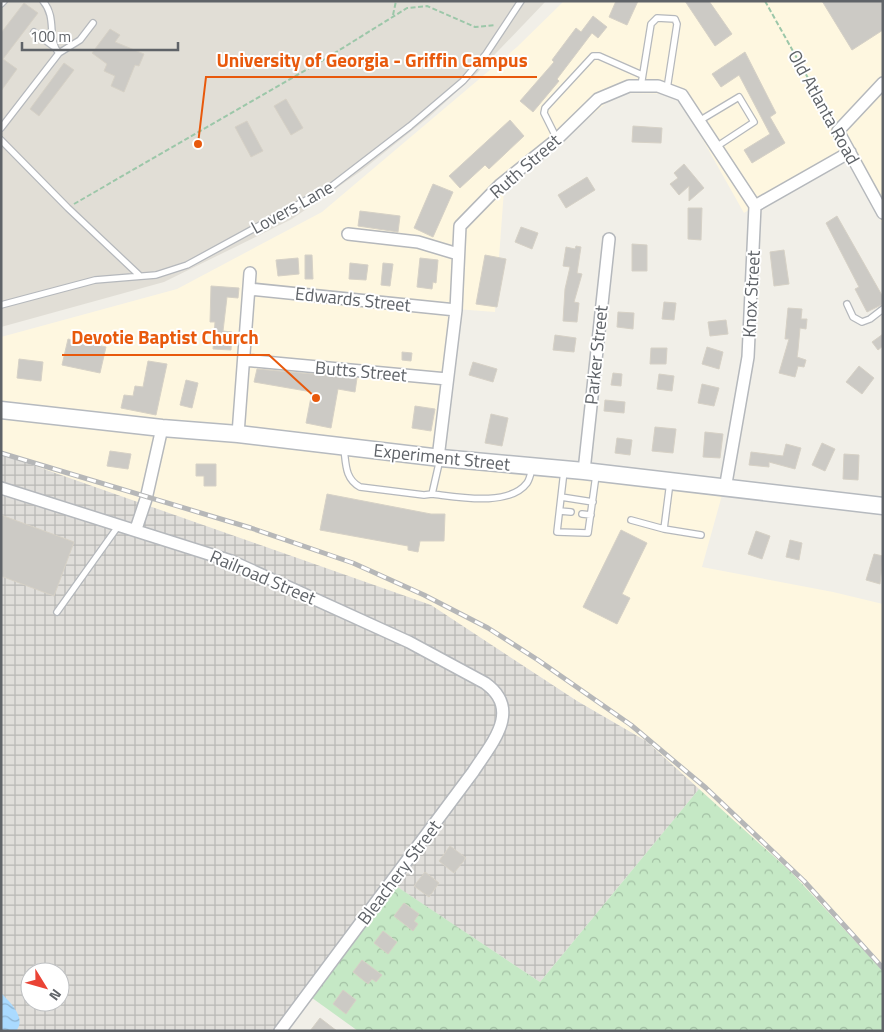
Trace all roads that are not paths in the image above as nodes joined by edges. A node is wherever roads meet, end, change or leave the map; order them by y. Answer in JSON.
{"nodes":[{"id":1,"x":4,"y":1,"type":"edge"},
{"id":2,"x":43,"y":1,"type":"edge"},
{"id":3,"x":521,"y":1,"type":"edge"},
{"id":4,"x":1,"y":4,"type":"edge"},
{"id":5,"x":93,"y":23,"type":"dead end"},
{"id":6,"x":34,"y":32,"type":"dead end"},
{"id":7,"x":53,"y":46,"type":"junction"},
{"id":8,"x":59,"y":53,"type":"junction"},
{"id":9,"x":642,"y":80,"type":"junction"},
{"id":10,"x":883,"y":83,"type":"edge"},
{"id":11,"x":667,"y":90,"type":"junction"},
{"id":12,"x":699,"y":121,"type":"junction"},
{"id":13,"x":1,"y":128,"type":"edge"},
{"id":14,"x":557,"y":139,"type":"junction"},
{"id":15,"x":1,"y":140,"type":"edge"},
{"id":16,"x":716,"y":147,"type":"junction"},
{"id":17,"x":850,"y":152,"type":"junction"},
{"id":18,"x":755,"y":206,"type":"junction"},
{"id":19,"x":883,"y":213,"type":"edge"},
{"id":20,"x":348,"y":234,"type":"dead end"},
{"id":21,"x":609,"y":239,"type":"dead end"},
{"id":22,"x":458,"y":254,"type":"junction"},
{"id":23,"x":250,"y":273,"type":"dead end"},
{"id":24,"x":139,"y":275,"type":"junction"},
{"id":25,"x":250,"y":289,"type":"junction"},
{"id":26,"x":847,"y":304,"type":"dead end"},
{"id":27,"x":1,"y":305,"type":"edge"},
{"id":28,"x":883,"y":309,"type":"edge"},
{"id":29,"x":456,"y":310,"type":"junction"},
{"id":30,"x":244,"y":360,"type":"junction"},
{"id":31,"x":448,"y":379,"type":"junction"},
{"id":32,"x":1,"y":410,"type":"edge"},
{"id":33,"x":162,"y":428,"type":"junction"},
{"id":34,"x":238,"y":434,"type":"junction"},
{"id":35,"x":344,"y":446,"type":"junction"},
{"id":36,"x":439,"y":458,"type":"junction"},
{"id":37,"x":532,"y":466,"type":"junction"},
{"id":38,"x":564,"y":469,"type":"junction"},
{"id":39,"x":590,"y":472,"type":"junction"},
{"id":40,"x":670,"y":482,"type":"junction"},
{"id":41,"x":1,"y":488,"type":"edge"},
{"id":42,"x":725,"y":489,"type":"junction"},
{"id":43,"x":432,"y":494,"type":"junction"},
{"id":44,"x":561,"y":497,"type":"junction"},
{"id":45,"x":592,"y":502,"type":"junction"},
{"id":46,"x":883,"y":506,"type":"edge"},
{"id":47,"x":560,"y":511,"type":"junction"},
{"id":48,"x":570,"y":512,"type":"dead end"},
{"id":49,"x":582,"y":514,"type":"dead end"},
{"id":50,"x":590,"y":515,"type":"junction"},
{"id":51,"x":631,"y":520,"type":"dead end"},
{"id":52,"x":119,"y":526,"type":"junction"},
{"id":53,"x":136,"y":529,"type":"junction"},
{"id":54,"x":664,"y":530,"type":"junction"},
{"id":55,"x":701,"y":535,"type":"dead end"},
{"id":56,"x":57,"y":612,"type":"dead end"},
{"id":57,"x":503,"y":706,"type":"joint"},
{"id":58,"x":280,"y":1031,"type":"edge"}],
"edges":[{"from":1,"to":4,"type":"lane"},
{"from":2,"to":7,"type":"lane"},
{"from":3,"to":24,"type":"lane","name":"Lovers Lane"},
{"from":5,"to":8,"type":"lane"},
{"from":6,"to":7,"type":"lane"},
{"from":7,"to":8,"type":"lane"},
{"from":8,"to":13,"type":"lane"},
{"from":9,"to":11,"type":"street","name":"Ruth Street"},
{"from":9,"to":11,"type":"lane"},
{"from":9,"to":14,"type":"street","name":"Ruth Street"},
{"from":9,"to":14,"type":"lane"},
{"from":10,"to":17,"type":"street","name":"Old Atlanta Road"},
{"from":11,"to":12,"type":"street","name":"Ruth Street"},
{"from":12,"to":16,"type":"street","name":"Ruth Street"},
{"from":12,"to":16,"type":"lane"},
{"from":14,"to":22,"type":"street","name":"Ruth Street"},
{"from":15,"to":24,"type":"lane"},
{"from":16,"to":18,"type":"street","name":"Ruth Street"},
{"from":17,"to":18,"type":"street"},
{"from":17,"to":19,"type":"street","name":"Old Atlanta Road"},
{"from":18,"to":42,"type":"street","name":"Knox Street"},
{"from":20,"to":22,"type":"street"},
{"from":21,"to":39,"type":"street","name":"Parker Street"},
{"from":22,"to":29,"type":"street","name":"Ruth Street"},
{"from":23,"to":25,"type":"street"},
{"from":24,"to":27,"type":"lane","name":"Lovers Lane"},
{"from":25,"to":29,"type":"street","name":"Edwards Street"},
{"from":25,"to":30,"type":"street"},
{"from":26,"to":28,"type":"lane"},
{"from":29,"to":31,"type":"street","name":"Ruth Street"},
{"from":30,"to":31,"type":"street","name":"Butts Street"},
{"from":30,"to":34,"type":"street"},
{"from":31,"to":36,"type":"street","name":"Ruth Street"},
{"from":32,"to":33,"type":"main road","name":"Experiment Street"},
{"from":33,"to":34,"type":"main road","name":"Experiment Street"},
{"from":33,"to":53,"type":"street"},
{"from":34,"to":35,"type":"main road","name":"Experiment Street"},
{"from":35,"to":36,"type":"main road","name":"Experiment Street"},
{"from":35,"to":43,"type":"lane"},
{"from":36,"to":37,"type":"main road","name":"Experiment Street"},
{"from":36,"to":43,"type":"lane"},
{"from":37,"to":38,"type":"main road","name":"Experiment Street"},
{"from":37,"to":43,"type":"lane"},
{"from":38,"to":39,"type":"main road","name":"Experiment Street"},
{"from":38,"to":44,"type":"lane"},
{"from":39,"to":40,"type":"main road","name":"Experiment Street"},
{"from":39,"to":45,"type":"lane"},
{"from":40,"to":42,"type":"main road","name":"Experiment Street"},
{"from":40,"to":54,"type":"lane"},
{"from":41,"to":52,"type":"street","name":"Railroad Street"},
{"from":42,"to":46,"type":"main road","name":"Experiment Street"},
{"from":44,"to":45,"type":"lane"},
{"from":44,"to":47,"type":"lane"},
{"from":45,"to":50,"type":"lane"},
{"from":47,"to":48,"type":"lane"},
{"from":47,"to":50,"type":"lane"},
{"from":49,"to":50,"type":"lane"},
{"from":51,"to":54,"type":"lane"},
{"from":52,"to":53,"type":"street","name":"Railroad Street"},
{"from":52,"to":56,"type":"lane"},
{"from":53,"to":57,"type":"street","name":"Railroad Street"},
{"from":54,"to":55,"type":"lane"},
{"from":57,"to":58,"type":"street","name":"Bleachery Street"}]}
